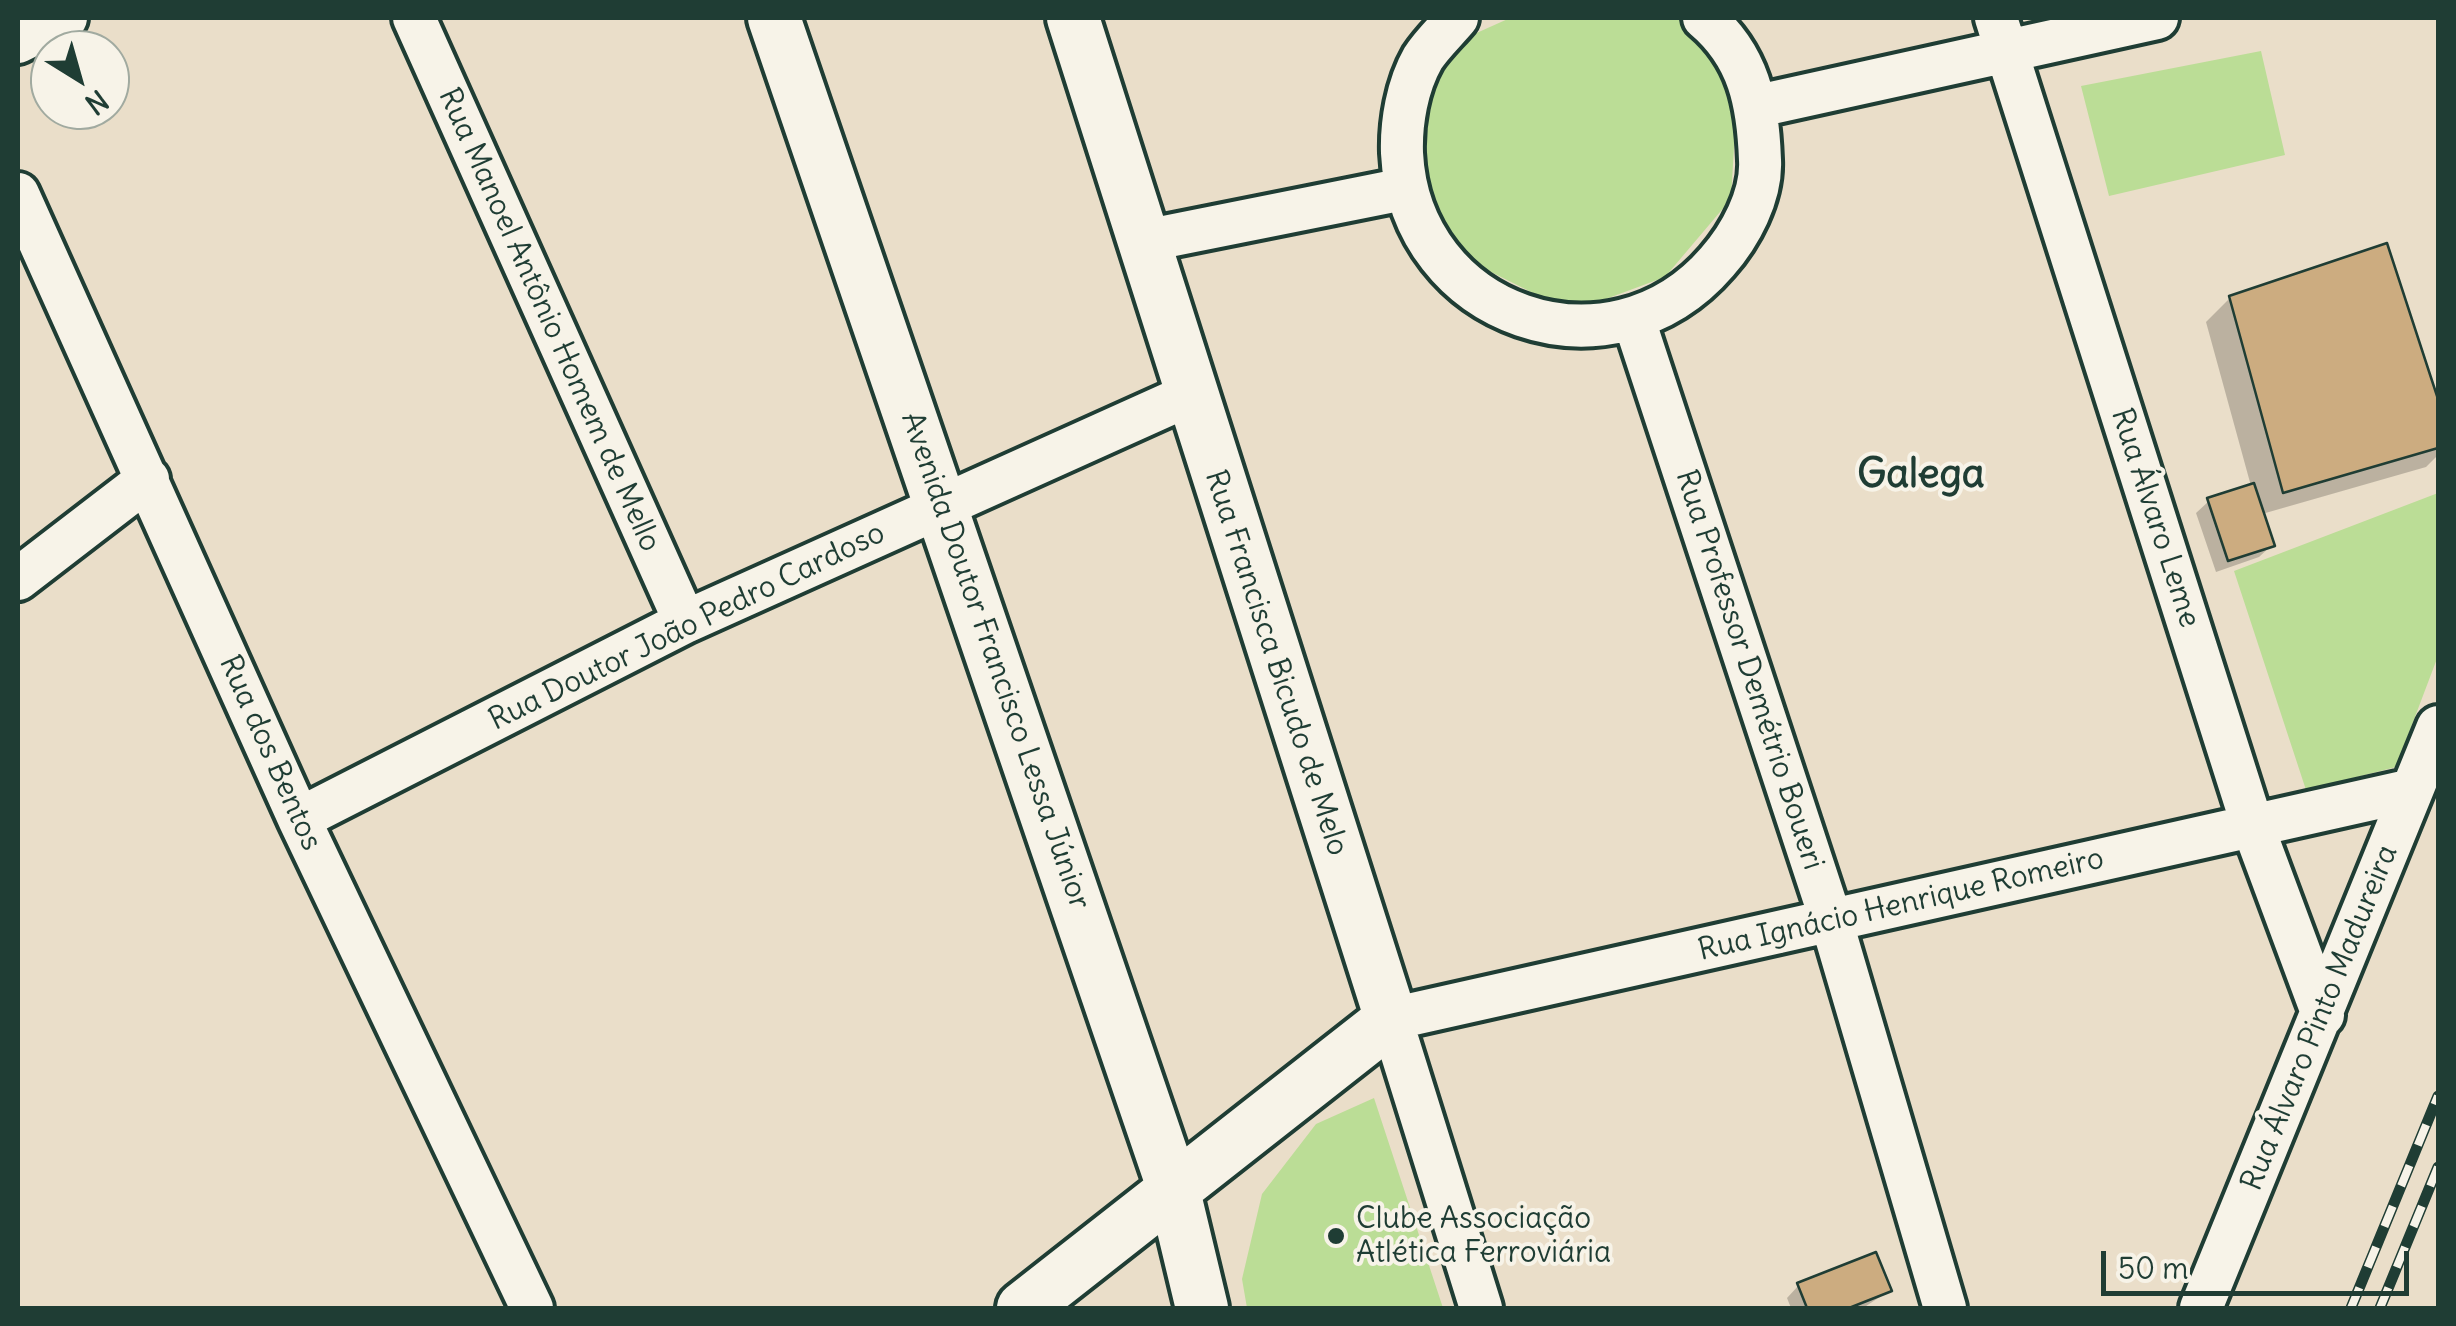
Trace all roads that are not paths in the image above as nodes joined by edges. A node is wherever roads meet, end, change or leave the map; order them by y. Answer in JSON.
{"nodes":[{"id":1,"x":66,"y":18,"type":"edge"},
{"id":2,"x":414,"y":18,"type":"edge"},
{"id":3,"x":774,"y":18,"type":"edge"},
{"id":4,"x":1072,"y":18,"type":"edge"},
{"id":5,"x":1457,"y":18,"type":"edge"},
{"id":6,"x":1704,"y":18,"type":"edge"},
{"id":7,"x":2157,"y":18,"type":"edge"},
{"id":8,"x":2001,"y":34,"type":"edge"},
{"id":9,"x":18,"y":42,"type":"edge"},
{"id":10,"x":1758,"y":106,"type":"junction"},
{"id":11,"x":1404,"y":189,"type":"junction"},
{"id":12,"x":18,"y":194,"type":"edge"},
{"id":13,"x":1144,"y":241,"type":"junction"},
{"id":14,"x":1634,"y":320,"type":"junction"},
{"id":15,"x":1189,"y":395,"type":"junction"},
{"id":16,"x":148,"y":479,"type":"junction"},
{"id":17,"x":944,"y":506,"type":"junction"},
{"id":18,"x":18,"y":579,"type":"edge"},
{"id":19,"x":685,"y":622,"type":"junction"},
{"id":20,"x":2438,"y":727,"type":"edge"},
{"id":21,"x":2412,"y":790,"type":"junction"},
{"id":22,"x":299,"y":820,"type":"junction"},
{"id":23,"x":2252,"y":824,"type":"junction"},
{"id":24,"x":1832,"y":923,"type":"junction"},
{"id":25,"x":2323,"y":1015,"type":"junction"},
{"id":26,"x":1390,"y":1018,"type":"junction"},
{"id":27,"x":1173,"y":1186,"type":"junction"},
{"id":28,"x":532,"y":1308,"type":"edge"},
{"id":29,"x":1023,"y":1308,"type":"edge"},
{"id":30,"x":1202,"y":1308,"type":"edge"},
{"id":31,"x":1481,"y":1308,"type":"edge"},
{"id":32,"x":1945,"y":1308,"type":"edge"},
{"id":33,"x":2200,"y":1308,"type":"edge"}],
"edges":[{"from":1,"to":9,"type":"street"},
{"from":2,"to":19,"type":"street","name":"Rua Manoel Antônio Homem de Mello"},
{"from":3,"to":17,"type":"street","name":"Avenida Doutor Francisco Lessa Júnior"},
{"from":4,"to":13,"type":"street","name":"Rua Francisca Bicudo de Melo"},
{"from":5,"to":11,"type":"street"},
{"from":6,"to":10,"type":"street"},
{"from":7,"to":8,"type":"street"},
{"from":8,"to":10,"type":"street"},
{"from":8,"to":23,"type":"street","name":"Rua Álvaro Leme"},
{"from":10,"to":14,"type":"street"},
{"from":11,"to":13,"type":"street"},
{"from":11,"to":14,"type":"street"},
{"from":12,"to":16,"type":"street","name":"Rua dos Bentos"},
{"from":13,"to":15,"type":"street","name":"Rua Francisca Bicudo de Melo"},
{"from":14,"to":24,"type":"street","name":"Rua Professor Demétrio Boueri"},
{"from":15,"to":17,"type":"street","name":"Rua Doutor João Pedro Cardoso"},
{"from":15,"to":26,"type":"street","name":"Rua Francisca Bicudo de Melo"},
{"from":16,"to":18,"type":"street"},
{"from":16,"to":22,"type":"street","name":"Rua dos Bentos"},
{"from":17,"to":19,"type":"street","name":"Rua Doutor João Pedro Cardoso"},
{"from":17,"to":27,"type":"street","name":"Avenida Doutor Francisco Lessa Júnior"},
{"from":19,"to":22,"type":"street","name":"Rua Doutor João Pedro Cardoso"},
{"from":20,"to":21,"type":"street","name":"Rua Álvaro Pinto Madureira"},
{"from":21,"to":23,"type":"street","name":"Rua Ignácio Henrique Romeiro"},
{"from":21,"to":25,"type":"street","name":"Rua Álvaro Pinto Madureira"},
{"from":22,"to":28,"type":"street","name":"Rua dos Bentos"},
{"from":23,"to":24,"type":"street","name":"Rua Ignácio Henrique Romeiro"},
{"from":23,"to":25,"type":"street","name":"Rua Álvaro Leme"},
{"from":24,"to":26,"type":"street","name":"Rua Ignácio Henrique Romeiro"},
{"from":24,"to":32,"type":"street","name":"Rua Professor Demétrio Boueri"},
{"from":25,"to":33,"type":"street","name":"Rua Álvaro Pinto Madureira"},
{"from":26,"to":27,"type":"street"},
{"from":26,"to":31,"type":"street","name":"Rua Francisca Bicudo de Melo"},
{"from":27,"to":29,"type":"street"},
{"from":27,"to":30,"type":"street","name":"Avenida Doutor Francisco Lessa Júnior"}]}
